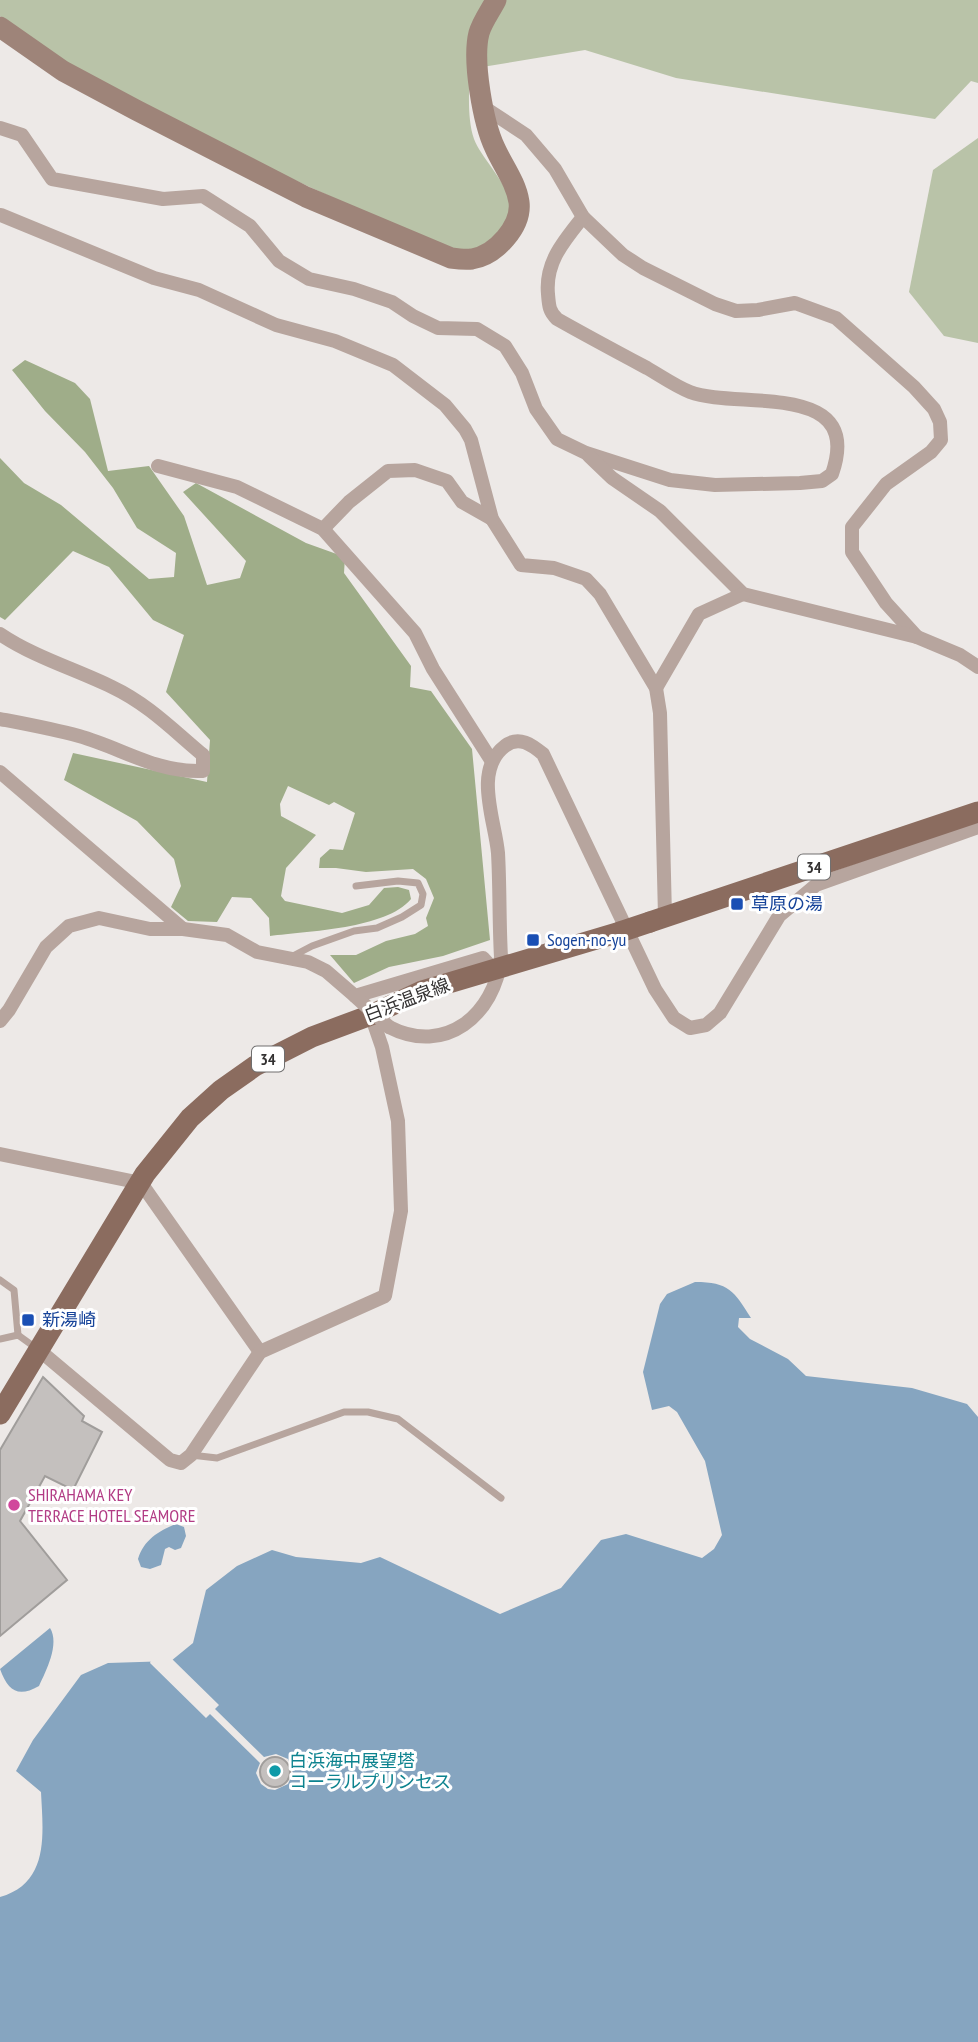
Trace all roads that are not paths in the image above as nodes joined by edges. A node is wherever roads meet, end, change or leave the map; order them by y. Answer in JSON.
{"nodes":[{"id":1,"x":496,"y":0,"type":"edge"},
{"id":2,"x":0,"y":27,"type":"edge"},
{"id":3,"x":482,"y":106,"type":"junction"},
{"id":4,"x":0,"y":128,"type":"edge"},
{"id":5,"x":1,"y":215,"type":"edge"},
{"id":6,"x":583,"y":217,"type":"junction"},
{"id":7,"x":586,"y":453,"type":"junction"},
{"id":8,"x":158,"y":466,"type":"dead end"},
{"id":9,"x":492,"y":519,"type":"junction"},
{"id":10,"x":323,"y":528,"type":"junction"},
{"id":11,"x":743,"y":594,"type":"junction"},
{"id":12,"x":0,"y":634,"type":"edge"},
{"id":13,"x":917,"y":638,"type":"junction"},
{"id":14,"x":978,"y":667,"type":"edge"},
{"id":15,"x":656,"y":688,"type":"junction"},
{"id":16,"x":0,"y":719,"type":"edge"},
{"id":17,"x":491,"y":760,"type":"junction"},
{"id":18,"x":0,"y":772,"type":"edge"},
{"id":19,"x":978,"y":812,"type":"edge"},
{"id":20,"x":978,"y":827,"type":"edge"},
{"id":21,"x":356,"y":886,"type":"dead end"},
{"id":22,"x":658,"y":919,"type":"junction"},
{"id":23,"x":183,"y":929,"type":"junction"},
{"id":24,"x":289,"y":958,"type":"junction"},
{"id":25,"x":497,"y":969,"type":"junction"},
{"id":26,"x":355,"y":996,"type":"junction"},
{"id":27,"x":3,"y":1012,"type":"edge"},
{"id":28,"x":380,"y":1021,"type":"junction"},
{"id":29,"x":0,"y":1154,"type":"edge"},
{"id":30,"x":141,"y":1183,"type":"junction"},
{"id":31,"x":0,"y":1280,"type":"edge"},
{"id":32,"x":18,"y":1335,"type":"junction"},
{"id":33,"x":0,"y":1339,"type":"edge"},
{"id":34,"x":39,"y":1350,"type":"junction"},
{"id":35,"x":260,"y":1352,"type":"junction"},
{"id":36,"x":0,"y":1413,"type":"edge"},
{"id":37,"x":191,"y":1455,"type":"junction"},
{"id":38,"x":501,"y":1497,"type":"dead end"}],
"edges":[{"from":1,"to":3,"type":"street"},
{"from":2,"to":3,"type":"street"},
{"from":3,"to":6,"type":"street"},
{"from":4,"to":7,"type":"street"},
{"from":5,"to":9,"type":"street"},
{"from":6,"to":7,"type":"street"},
{"from":6,"to":13,"type":"street"},
{"from":7,"to":11,"type":"street"},
{"from":8,"to":10,"type":"street"},
{"from":9,"to":10,"type":"street"},
{"from":9,"to":15,"type":"street"},
{"from":10,"to":17,"type":"street"},
{"from":11,"to":13,"type":"street"},
{"from":11,"to":15,"type":"street"},
{"from":12,"to":16,"type":"street"},
{"from":13,"to":14,"type":"street"},
{"from":15,"to":22,"type":"street"},
{"from":17,"to":20,"type":"street"},
{"from":17,"to":25,"type":"street"},
{"from":18,"to":23,"type":"street"},
{"from":19,"to":22,"type":"main road","name":"白浜温泉線","number":"34"},
{"from":21,"to":24,"type":"lane"},
{"from":22,"to":25,"type":"main road","name":"白浜温泉線","number":"34","bridge":true},
{"from":23,"to":24,"type":"street"},
{"from":23,"to":27,"type":"street"},
{"from":24,"to":26,"type":"street"},
{"from":25,"to":26,"type":"street"},
{"from":25,"to":28,"type":"main road","name":"白浜温泉線","number":"34"},
{"from":25,"to":28,"type":"street"},
{"from":26,"to":28,"type":"street","bridge":true},
{"from":28,"to":30,"type":"main road","name":"白浜温泉線","number":"34"},
{"from":28,"to":35,"type":"street"},
{"from":29,"to":30,"type":"street"},
{"from":30,"to":34,"type":"main road","name":"白浜温泉線","number":"34"},
{"from":30,"to":35,"type":"street"},
{"from":31,"to":32,"type":"lane"},
{"from":32,"to":33,"type":"lane"},
{"from":32,"to":34,"type":"lane"},
{"from":34,"to":36,"type":"main road","name":"白浜温泉線","number":"34"},
{"from":34,"to":37,"type":"street"},
{"from":35,"to":37,"type":"street"},
{"from":37,"to":38,"type":"lane"}]}
